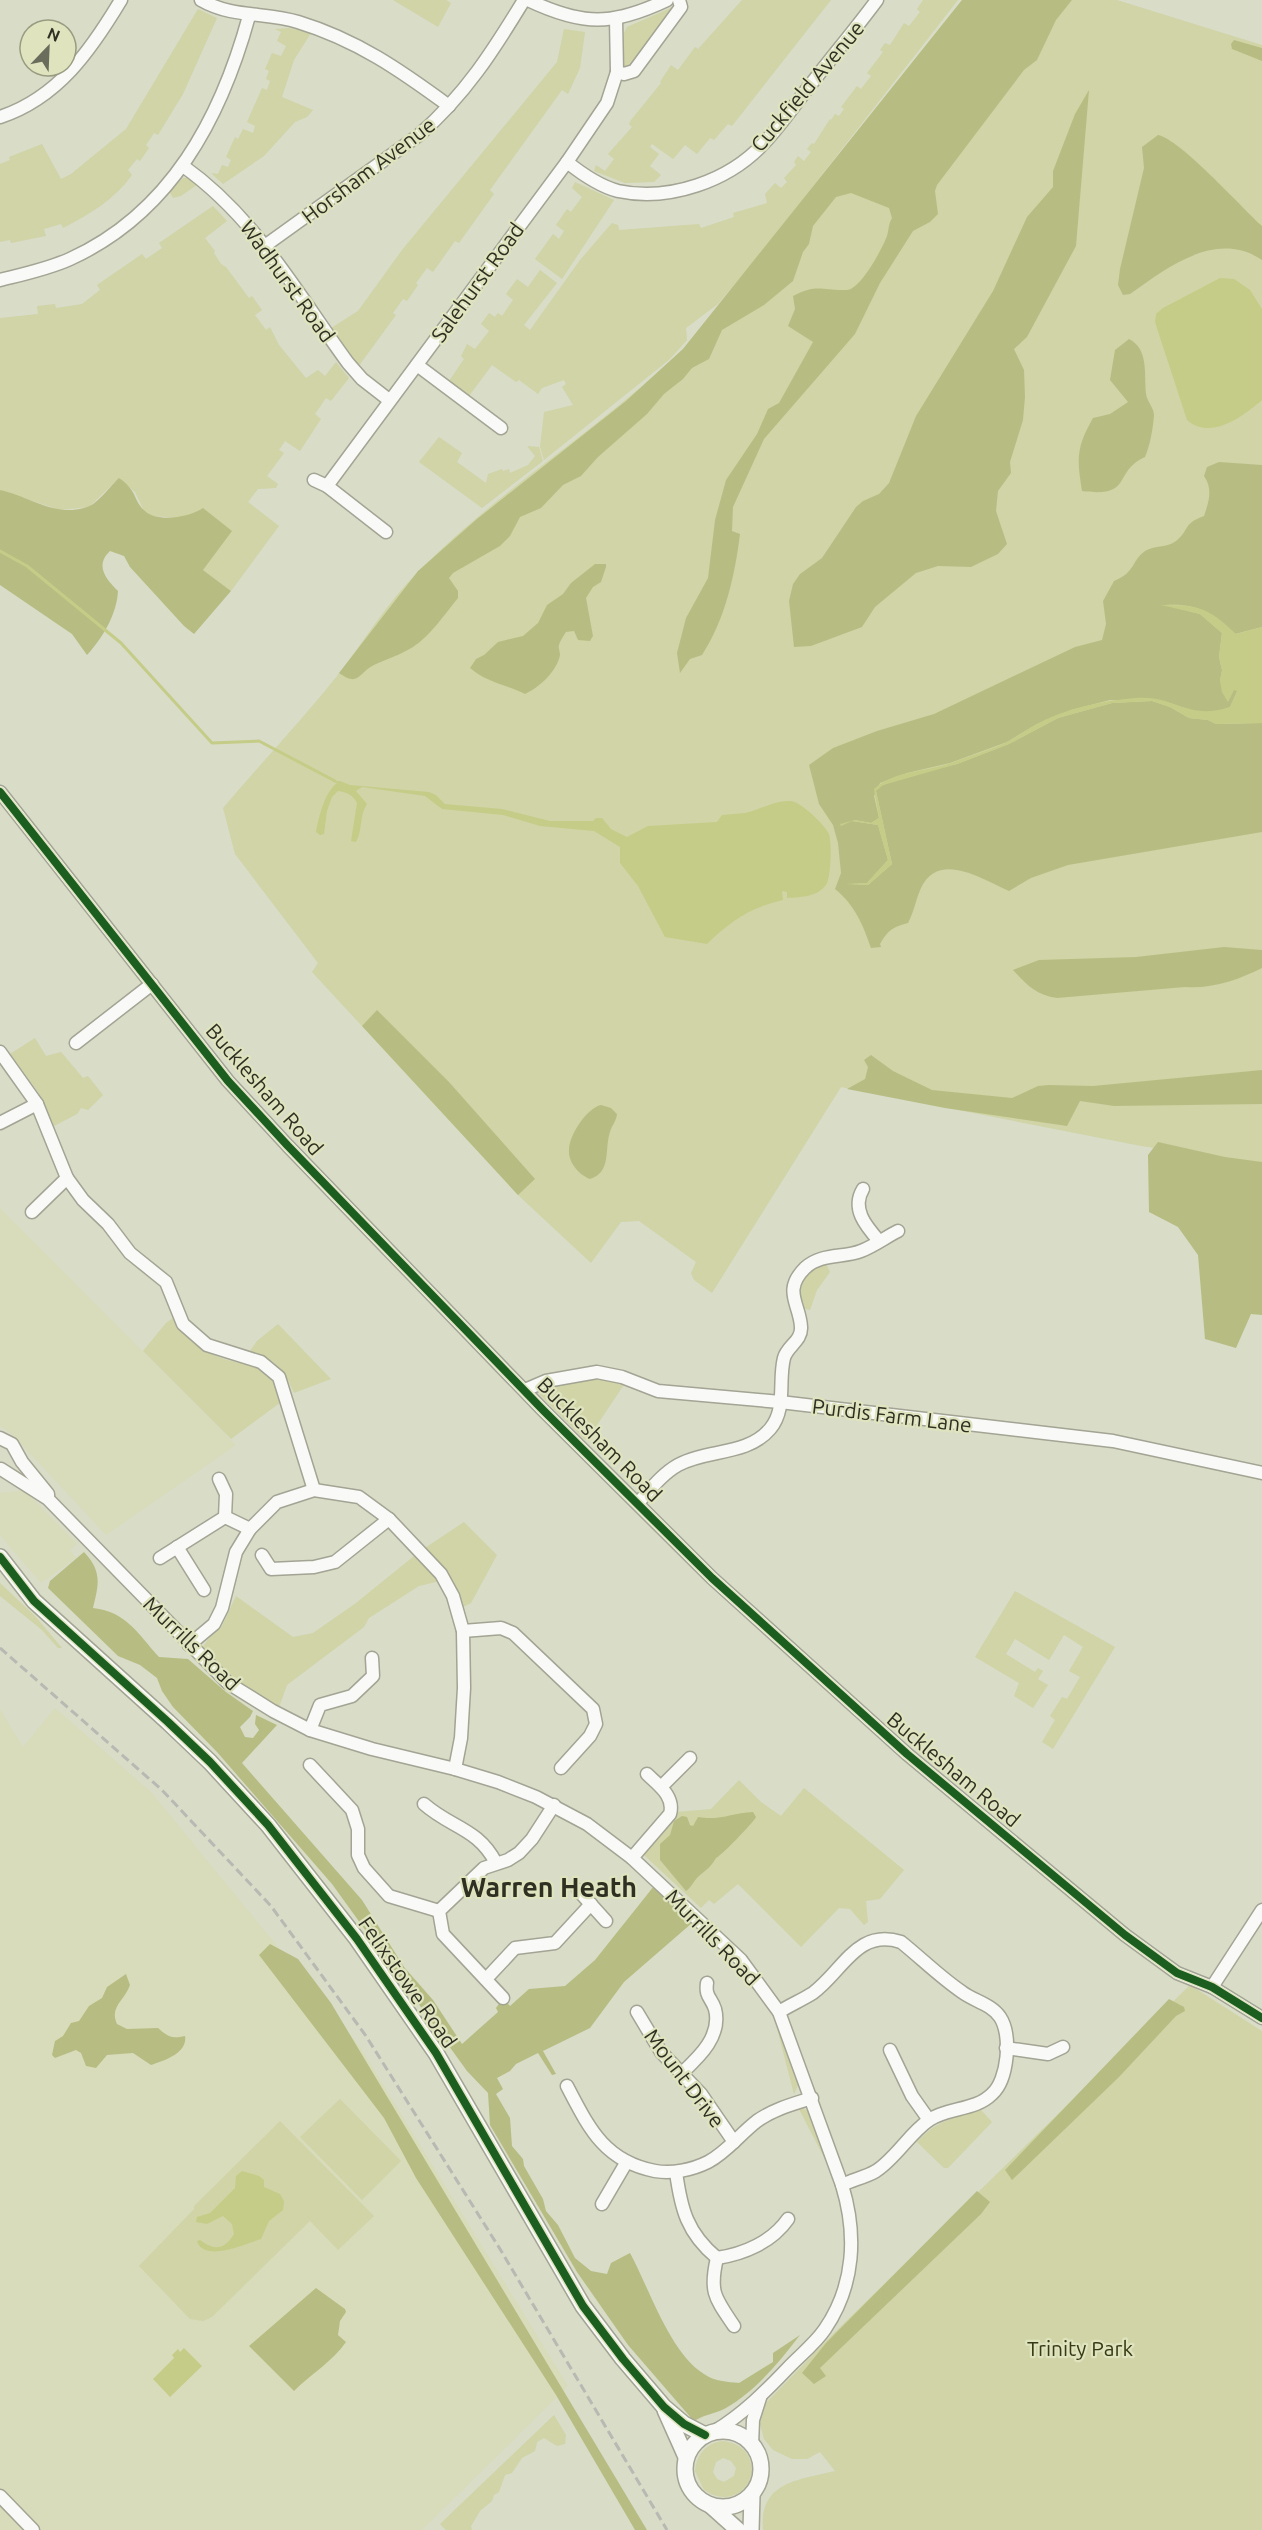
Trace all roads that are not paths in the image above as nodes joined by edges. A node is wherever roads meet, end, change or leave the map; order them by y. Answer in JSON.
{"nodes":[{"id":1,"x":121,"y":0,"type":"edge"},
{"id":2,"x":201,"y":0,"type":"edge"},
{"id":3,"x":526,"y":0,"type":"edge"},
{"id":4,"x":667,"y":0,"type":"edge"},
{"id":5,"x":679,"y":0,"type":"edge"},
{"id":6,"x":877,"y":0,"type":"edge"},
{"id":7,"x":249,"y":16,"type":"junction"},
{"id":8,"x":616,"y":19,"type":"junction"},
{"id":9,"x":617,"y":72,"type":"junction"},
{"id":10,"x":449,"y":106,"type":"junction"},
{"id":11,"x":0,"y":117,"type":"edge"},
{"id":12,"x":567,"y":162,"type":"junction"},
{"id":13,"x":183,"y":166,"type":"junction"},
{"id":14,"x":266,"y":245,"type":"junction"},
{"id":15,"x":0,"y":280,"type":"edge"},
{"id":16,"x":417,"y":365,"type":"junction"},
{"id":17,"x":389,"y":400,"type":"junction"},
{"id":18,"x":501,"y":428,"type":"dead end"},
{"id":19,"x":314,"y":480,"type":"dead end"},
{"id":20,"x":327,"y":486,"type":"junction"},
{"id":21,"x":386,"y":532,"type":"dead end"},
{"id":22,"x":0,"y":792,"type":"edge"},
{"id":23,"x":152,"y":984,"type":"junction"},
{"id":24,"x":75,"y":1043,"type":"dead end"},
{"id":25,"x":0,"y":1052,"type":"edge"},
{"id":26,"x":37,"y":1104,"type":"junction"},
{"id":27,"x":0,"y":1123,"type":"edge"},
{"id":28,"x":67,"y":1178,"type":"junction"},
{"id":29,"x":864,"y":1189,"type":"dead end"},
{"id":30,"x":32,"y":1212,"type":"dead end"},
{"id":31,"x":898,"y":1231,"type":"dead end"},
{"id":32,"x":879,"y":1241,"type":"junction"},
{"id":33,"x":525,"y":1390,"type":"junction"},
{"id":34,"x":780,"y":1402,"type":"junction"},
{"id":35,"x":0,"y":1438,"type":"edge"},
{"id":36,"x":14,"y":1451,"type":"junction"},
{"id":37,"x":1,"y":1469,"type":"edge"},
{"id":38,"x":1262,"y":1473,"type":"edge"},
{"id":39,"x":219,"y":1479,"type":"dead end"},
{"id":40,"x":314,"y":1490,"type":"junction"},
{"id":41,"x":48,"y":1499,"type":"junction"},
{"id":42,"x":638,"y":1503,"type":"junction"},
{"id":43,"x":225,"y":1517,"type":"junction"},
{"id":44,"x":389,"y":1520,"type":"junction"},
{"id":45,"x":250,"y":1529,"type":"junction"},
{"id":46,"x":177,"y":1547,"type":"junction"},
{"id":47,"x":262,"y":1555,"type":"dead end"},
{"id":48,"x":0,"y":1557,"type":"edge"},
{"id":49,"x":160,"y":1558,"type":"dead end"},
{"id":50,"x":0,"y":1569,"type":"edge"},
{"id":51,"x":204,"y":1590,"type":"dead end"},
{"id":52,"x":26,"y":1591,"type":"junction"},
{"id":53,"x":463,"y":1631,"type":"junction"},
{"id":54,"x":189,"y":1645,"type":"junction"},
{"id":55,"x":372,"y":1658,"type":"dead end"},
{"id":56,"x":310,"y":1730,"type":"junction"},
{"id":57,"x":690,"y":1758,"type":"dead end"},
{"id":58,"x":310,"y":1765,"type":"dead end"},
{"id":59,"x":561,"y":1768,"type":"dead end"},
{"id":60,"x":455,"y":1769,"type":"junction"},
{"id":61,"x":647,"y":1774,"type":"dead end"},
{"id":62,"x":661,"y":1787,"type":"junction"},
{"id":63,"x":424,"y":1804,"type":"dead end"},
{"id":64,"x":554,"y":1805,"type":"junction"},
{"id":65,"x":632,"y":1858,"type":"junction"},
{"id":66,"x":496,"y":1863,"type":"junction"},
{"id":67,"x":578,"y":1890,"type":"dead end"},
{"id":68,"x":591,"y":1904,"type":"junction"},
{"id":69,"x":1262,"y":1910,"type":"edge"},
{"id":70,"x":439,"y":1911,"type":"junction"},
{"id":71,"x":606,"y":1921,"type":"dead end"},
{"id":72,"x":486,"y":1979,"type":"junction"},
{"id":73,"x":707,"y":1983,"type":"dead end"},
{"id":74,"x":1212,"y":1987,"type":"junction"},
{"id":75,"x":503,"y":1998,"type":"dead end"},
{"id":76,"x":637,"y":2012,"type":"dead end"},
{"id":77,"x":779,"y":2012,"type":"junction"},
{"id":78,"x":1262,"y":2018,"type":"edge"},
{"id":79,"x":1063,"y":2047,"type":"dead end"},
{"id":80,"x":1006,"y":2048,"type":"junction"},
{"id":81,"x":890,"y":2050,"type":"dead end"},
{"id":82,"x":682,"y":2073,"type":"junction"},
{"id":83,"x":567,"y":2086,"type":"dead end"},
{"id":84,"x":812,"y":2098,"type":"junction"},
{"id":85,"x":929,"y":2120,"type":"junction"},
{"id":86,"x":734,"y":2142,"type":"junction"},
{"id":87,"x":626,"y":2163,"type":"junction"},
{"id":88,"x":676,"y":2172,"type":"junction"},
{"id":89,"x":842,"y":2185,"type":"junction"},
{"id":90,"x":602,"y":2204,"type":"dead end"},
{"id":91,"x":788,"y":2219,"type":"dead end"},
{"id":92,"x":717,"y":2258,"type":"junction"},
{"id":93,"x":734,"y":2326,"type":"dead end"},
{"id":94,"x":761,"y":2397,"type":"junction"},
{"id":95,"x":664,"y":2407,"type":"junction"},
{"id":96,"x":710,"y":2433,"type":"junction"},
{"id":97,"x":752,"y":2445,"type":"junction"},
{"id":98,"x":686,"y":2457,"type":"junction"},
{"id":99,"x":752,"y":2495,"type":"junction"},
{"id":100,"x":0,"y":2496,"type":"edge"},
{"id":101,"x":710,"y":2505,"type":"junction"},
{"id":102,"x":33,"y":2530,"type":"edge"},
{"id":103,"x":738,"y":2530,"type":"edge"},
{"id":104,"x":751,"y":2530,"type":"edge"}],
"edges":[{"from":1,"to":11,"type":"street"},
{"from":2,"to":7,"type":"street"},
{"from":3,"to":8,"type":"street"},
{"from":3,"to":10,"type":"street","name":"Horsham Avenue"},
{"from":4,"to":8,"type":"street"},
{"from":5,"to":9,"type":"street"},
{"from":6,"to":12,"type":"street","name":"Cuckfield Avenue"},
{"from":7,"to":10,"type":"street"},
{"from":7,"to":13,"type":"street"},
{"from":8,"to":9,"type":"street","name":"Salehurst Road"},
{"from":9,"to":12,"type":"street","name":"Salehurst Road"},
{"from":10,"to":14,"type":"street","name":"Horsham Avenue"},
{"from":12,"to":16,"type":"street","name":"Salehurst Road"},
{"from":13,"to":14,"type":"street","name":"Wadhurst Road"},
{"from":13,"to":15,"type":"street"},
{"from":14,"to":17,"type":"street","name":"Wadhurst Road"},
{"from":16,"to":17,"type":"street","name":"Salehurst Road"},
{"from":16,"to":18,"type":"street"},
{"from":17,"to":20,"type":"street","name":"Salehurst Road"},
{"from":19,"to":20,"type":"street"},
{"from":20,"to":21,"type":"street"},
{"from":22,"to":23,"type":"street","name":"Bucklesham Road"},
{"from":23,"to":24,"type":"street"},
{"from":23,"to":33,"type":"street","name":"Bucklesham Road"},
{"from":25,"to":26,"type":"street"},
{"from":26,"to":27,"type":"street"},
{"from":26,"to":28,"type":"street"},
{"from":28,"to":30,"type":"street"},
{"from":28,"to":40,"type":"street"},
{"from":29,"to":32,"type":"street"},
{"from":31,"to":32,"type":"street"},
{"from":32,"to":34,"type":"street"},
{"from":33,"to":34,"type":"street","name":"Purdis Farm Lane"},
{"from":33,"to":42,"type":"street","name":"Bucklesham Road"},
{"from":34,"to":38,"type":"street","name":"Purdis Farm Lane"},
{"from":34,"to":42,"type":"street"},
{"from":35,"to":36,"type":"street","name":"Murrills Road"},
{"from":36,"to":37,"type":"street"},
{"from":36,"to":41,"type":"street","name":"Murrills Road"},
{"from":37,"to":41,"type":"street","name":"Murrills Road"},
{"from":39,"to":43,"type":"street"},
{"from":40,"to":44,"type":"street"},
{"from":40,"to":45,"type":"street"},
{"from":41,"to":54,"type":"street","name":"Murrills Road"},
{"from":42,"to":74,"type":"street","name":"Bucklesham Road"},
{"from":43,"to":45,"type":"street"},
{"from":43,"to":46,"type":"street"},
{"from":44,"to":47,"type":"street"},
{"from":44,"to":53,"type":"street"},
{"from":45,"to":54,"type":"street"},
{"from":46,"to":49,"type":"street"},
{"from":46,"to":51,"type":"street"},
{"from":48,"to":52,"type":"main road","name":"Felixstowe Road"},
{"from":50,"to":52,"type":"main road","name":"Felixstowe Road"},
{"from":52,"to":95,"type":"main road","name":"Felixstowe Road"},
{"from":53,"to":59,"type":"street"},
{"from":53,"to":60,"type":"street"},
{"from":54,"to":56,"type":"street","name":"Murrills Road"},
{"from":55,"to":56,"type":"street"},
{"from":56,"to":60,"type":"street","name":"Murrills Road"},
{"from":57,"to":62,"type":"street"},
{"from":58,"to":70,"type":"street"},
{"from":60,"to":64,"type":"street","name":"Murrills Road"},
{"from":61,"to":62,"type":"street"},
{"from":62,"to":65,"type":"street"},
{"from":63,"to":66,"type":"street"},
{"from":64,"to":65,"type":"street","name":"Murrills Road"},
{"from":64,"to":66,"type":"street"},
{"from":65,"to":77,"type":"street","name":"Murrills Road"},
{"from":66,"to":70,"type":"street"},
{"from":67,"to":68,"type":"street"},
{"from":68,"to":71,"type":"street"},
{"from":68,"to":72,"type":"street"},
{"from":69,"to":74,"type":"street"},
{"from":70,"to":72,"type":"street"},
{"from":72,"to":75,"type":"street"},
{"from":73,"to":82,"type":"street"},
{"from":74,"to":78,"type":"street","name":"Bucklesham Road"},
{"from":76,"to":82,"type":"street","name":"Mount Drive"},
{"from":77,"to":80,"type":"street"},
{"from":77,"to":84,"type":"street","name":"Murrills Road"},
{"from":79,"to":80,"type":"street"},
{"from":80,"to":85,"type":"street"},
{"from":81,"to":85,"type":"street"},
{"from":82,"to":86,"type":"street","name":"Mount Drive"},
{"from":83,"to":87,"type":"street"},
{"from":84,"to":86,"type":"street"},
{"from":84,"to":89,"type":"street","name":"Murrills Road"},
{"from":85,"to":89,"type":"street"},
{"from":86,"to":88,"type":"street"},
{"from":87,"to":88,"type":"street"},
{"from":87,"to":90,"type":"street"},
{"from":88,"to":92,"type":"street"},
{"from":89,"to":94,"type":"street","name":"Murrills Road"},
{"from":91,"to":92,"type":"street"},
{"from":92,"to":93,"type":"street"},
{"from":94,"to":96,"type":"street","name":"Murrills Road"},
{"from":94,"to":97,"type":"street","name":"Murrills Road"},
{"from":95,"to":96,"type":"main road","name":"Felixstowe Road"},
{"from":95,"to":98,"type":"main road","name":"Felixstowe Road"},
{"from":96,"to":97,"type":"main road"},
{"from":96,"to":98,"type":"main road"},
{"from":97,"to":99,"type":"main road"},
{"from":98,"to":101,"type":"main road"},
{"from":99,"to":101,"type":"main road"},
{"from":99,"to":104,"type":"main road"},
{"from":100,"to":102,"type":"street"},
{"from":101,"to":103,"type":"main road"}]}
